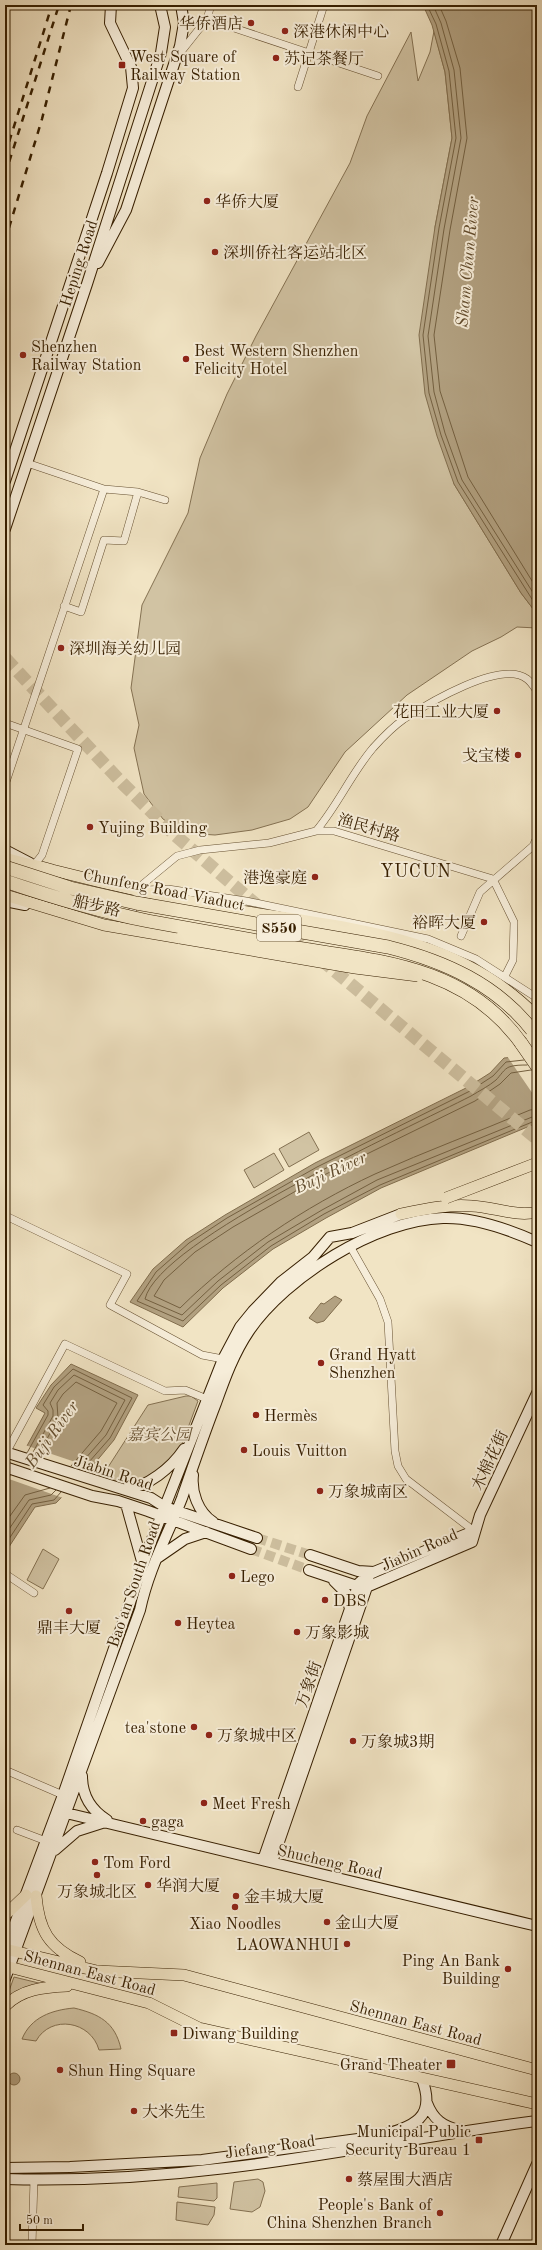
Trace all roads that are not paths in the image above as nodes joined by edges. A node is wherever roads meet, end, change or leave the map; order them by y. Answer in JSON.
{"nodes":[{"id":1,"x":111,"y":5,"type":"edge"},
{"id":2,"x":160,"y":5,"type":"edge"},
{"id":3,"x":181,"y":5,"type":"edge"},
{"id":4,"x":211,"y":5,"type":"edge"},
{"id":5,"x":324,"y":5,"type":"edge"},
{"id":6,"x":207,"y":19,"type":"junction"},
{"id":7,"x":309,"y":54,"type":"junction"},
{"id":8,"x":176,"y":58,"type":"junction"},
{"id":9,"x":378,"y":76,"type":"dead end"},
{"id":10,"x":298,"y":87,"type":"dead end"},
{"id":11,"x":87,"y":284,"type":"junction"},
{"id":12,"x":27,"y":463,"type":"junction"},
{"id":13,"x":5,"y":481,"type":"edge"},
{"id":14,"x":104,"y":489,"type":"junction"},
{"id":15,"x":138,"y":492,"type":"junction"},
{"id":16,"x":165,"y":500,"type":"dead end"},
{"id":17,"x":5,"y":529,"type":"edge"},
{"id":18,"x":64,"y":606,"type":"junction"},
{"id":19,"x":537,"y":690,"type":"edge"},
{"id":20,"x":5,"y":723,"type":"edge"},
{"id":21,"x":23,"y":729,"type":"junction"},
{"id":22,"x":5,"y":785,"type":"edge"},
{"id":23,"x":316,"y":830,"type":"junction"},
{"id":24,"x":537,"y":837,"type":"edge"},
{"id":25,"x":5,"y":850,"type":"edge"},
{"id":26,"x":7,"y":862,"type":"edge"},
{"id":27,"x":34,"y":865,"type":"junction"},
{"id":28,"x":494,"y":879,"type":"junction"},
{"id":29,"x":5,"y":881,"type":"edge"},
{"id":30,"x":5,"y":887,"type":"edge"},
{"id":31,"x":138,"y":892,"type":"junction"},
{"id":32,"x":42,"y":893,"type":"junction"},
{"id":33,"x":5,"y":894,"type":"edge"},
{"id":34,"x":5,"y":901,"type":"edge"},
{"id":35,"x":60,"y":913,"type":"junction"},
{"id":36,"x":127,"y":929,"type":"junction"},
{"id":37,"x":461,"y":936,"type":"dead end"},
{"id":38,"x":505,"y":976,"type":"junction"},
{"id":39,"x":452,"y":985,"type":"junction"},
{"id":40,"x":514,"y":988,"type":"junction"},
{"id":41,"x":537,"y":998,"type":"edge"},
{"id":42,"x":537,"y":1017,"type":"edge"},
{"id":43,"x":535,"y":1033,"type":"edge"},
{"id":44,"x":537,"y":1066,"type":"edge"},
{"id":45,"x":537,"y":1163,"type":"edge"},
{"id":46,"x":537,"y":1212,"type":"edge"},
{"id":47,"x":401,"y":1214,"type":"junction"},
{"id":48,"x":6,"y":1217,"type":"edge"},
{"id":49,"x":537,"y":1242,"type":"edge"},
{"id":50,"x":350,"y":1246,"type":"junction"},
{"id":51,"x":223,"y":1359,"type":"junction"},
{"id":52,"x":537,"y":1393,"type":"edge"},
{"id":53,"x":207,"y":1399,"type":"junction"},
{"id":54,"x":193,"y":1433,"type":"junction"},
{"id":55,"x":6,"y":1453,"type":"edge"},
{"id":56,"x":193,"y":1465,"type":"junction"},
{"id":57,"x":7,"y":1468,"type":"edge"},
{"id":58,"x":122,"y":1489,"type":"junction"},
{"id":59,"x":126,"y":1504,"type":"junction"},
{"id":60,"x":163,"y":1512,"type":"junction"},
{"id":61,"x":174,"y":1516,"type":"junction"},
{"id":62,"x":214,"y":1524,"type":"junction"},
{"id":63,"x":474,"y":1530,"type":"junction"},
{"id":64,"x":206,"y":1532,"type":"junction"},
{"id":65,"x":258,"y":1538,"type":"tunnel mouth"},
{"id":66,"x":472,"y":1542,"type":"joint"},
{"id":67,"x":251,"y":1549,"type":"tunnel mouth"},
{"id":68,"x":310,"y":1555,"type":"tunnel mouth"},
{"id":69,"x":154,"y":1560,"type":"junction"},
{"id":70,"x":143,"y":1565,"type":"junction"},
{"id":71,"x":309,"y":1570,"type":"tunnel mouth"},
{"id":72,"x":370,"y":1573,"type":"junction"},
{"id":73,"x":321,"y":1575,"type":"junction"},
{"id":74,"x":5,"y":1578,"type":"edge"},
{"id":75,"x":363,"y":1586,"type":"junction"},
{"id":76,"x":34,"y":1593,"type":"dead end"},
{"id":77,"x":348,"y":1614,"type":"junction"},
{"id":78,"x":82,"y":1769,"type":"junction"},
{"id":79,"x":5,"y":1770,"type":"edge"},
{"id":80,"x":63,"y":1795,"type":"junction"},
{"id":81,"x":66,"y":1813,"type":"junction"},
{"id":82,"x":116,"y":1825,"type":"junction"},
{"id":83,"x":17,"y":1830,"type":"dead end"},
{"id":84,"x":46,"y":1841,"type":"junction"},
{"id":85,"x":51,"y":1854,"type":"junction"},
{"id":86,"x":267,"y":1861,"type":"junction"},
{"id":87,"x":31,"y":1896,"type":"junction"},
{"id":88,"x":5,"y":1915,"type":"edge"},
{"id":89,"x":537,"y":1926,"type":"edge"},
{"id":90,"x":8,"y":1950,"type":"edge"},
{"id":91,"x":7,"y":1966,"type":"edge"},
{"id":92,"x":97,"y":1971,"type":"junction"},
{"id":93,"x":5,"y":1979,"type":"edge"},
{"id":94,"x":79,"y":1986,"type":"junction"},
{"id":95,"x":5,"y":2006,"type":"edge"},
{"id":96,"x":537,"y":2070,"type":"edge"},
{"id":97,"x":422,"y":2079,"type":"junction"},
{"id":98,"x":427,"y":2102,"type":"junction"},
{"id":99,"x":537,"y":2104,"type":"edge"},
{"id":100,"x":537,"y":2121,"type":"edge"},
{"id":101,"x":463,"y":2130,"type":"junction"},
{"id":102,"x":537,"y":2164,"type":"edge"},
{"id":103,"x":5,"y":2168,"type":"edge"},
{"id":104,"x":5,"y":2179,"type":"edge"},
{"id":105,"x":34,"y":2179,"type":"junction"},
{"id":106,"x":32,"y":2245,"type":"edge"},
{"id":107,"x":501,"y":2245,"type":"edge"}],
"edges":[{"from":1,"to":13,"type":"street","name":"Heping Road"},
{"from":2,"to":11,"type":"street","name":"Heping Road"},
{"from":3,"to":8,"type":"street"},
{"from":4,"to":6,"type":"street"},
{"from":5,"to":7,"type":"street"},
{"from":6,"to":7,"type":"street"},
{"from":6,"to":8,"type":"street"},
{"from":7,"to":9,"type":"street"},
{"from":7,"to":10,"type":"street"},
{"from":8,"to":11,"type":"street"},
{"from":11,"to":12,"type":"street","name":"Heping Road"},
{"from":12,"to":14,"type":"street"},
{"from":12,"to":17,"type":"street","name":"Heping Road"},
{"from":14,"to":15,"type":"street"},
{"from":14,"to":18,"type":"street"},
{"from":15,"to":16,"type":"street"},
{"from":15,"to":18,"type":"street"},
{"from":18,"to":21,"type":"street"},
{"from":19,"to":23,"type":"street"},
{"from":20,"to":21,"type":"street"},
{"from":21,"to":22,"type":"street"},
{"from":21,"to":27,"type":"street"},
{"from":23,"to":28,"type":"street","name":"渔民村路"},
{"from":23,"to":31,"type":"street","name":"渔民村路"},
{"from":24,"to":28,"type":"street"},
{"from":25,"to":27,"type":"street"},
{"from":26,"to":27,"type":"main road","name":"船步路"},
{"from":26,"to":33,"type":"main road"},
{"from":26,"to":43,"type":"highway","name":"Chunfeng Road Viaduct","number":"S550","bridge":true},
{"from":27,"to":31,"type":"main road","name":"船步路"},
{"from":28,"to":37,"type":"street"},
{"from":28,"to":38,"type":"street"},
{"from":29,"to":32,"type":"highway","name":"Chunfeng Road Viaduct","number":"S550","bridge":true},
{"from":30,"to":32,"type":"highway","bridge":true},
{"from":31,"to":36,"type":"street","name":"渔民村路"},
{"from":31,"to":38,"type":"street"},
{"from":31,"to":40,"type":"main road","name":"船步路"},
{"from":32,"to":39,"type":"highway","name":"Chunfeng Road Viaduct","number":"S550","bridge":true},
{"from":33,"to":35,"type":"main road","name":"船步路"},
{"from":34,"to":35,"type":"street","name":"船步路"},
{"from":35,"to":36,"type":"main road","name":"船步路"},
{"from":36,"to":39,"type":"main road","name":"船步路","bridge":true},
{"from":38,"to":40,"type":"street"},
{"from":39,"to":44,"type":"highway","name":"Chunfeng Road Viaduct","number":"S550","bridge":true},
{"from":40,"to":41,"type":"street"},
{"from":40,"to":42,"type":"main road","name":"船步路"},
{"from":45,"to":47,"type":"main road","bridge":true},
{"from":46,"to":47,"type":"main road"},
{"from":47,"to":51,"type":"street","name":"Bao'an South Road"},
{"from":48,"to":51,"type":"street"},
{"from":49,"to":50,"type":"street","name":"Bao'an South Road"},
{"from":50,"to":56,"type":"street","name":"Bao'an South Road"},
{"from":50,"to":63,"type":"street"},
{"from":51,"to":53,"type":"street","name":"Bao'an South Road"},
{"from":52,"to":63,"type":"street","name":"木棉花街"},
{"from":53,"to":54,"type":"street","name":"Bao'an South Road"},
{"from":53,"to":55,"type":"street"},
{"from":54,"to":58,"type":"street"},
{"from":54,"to":60,"type":"street","name":"Bao'an South Road"},
{"from":55,"to":58,"type":"street","name":"Jiabin Road"},
{"from":56,"to":61,"type":"street","name":"Bao'an South Road"},
{"from":56,"to":62,"type":"street"},
{"from":57,"to":59,"type":"street","name":"Jiabin Road"},
{"from":58,"to":60,"type":"street","name":"Jiabin Road"},
{"from":59,"to":60,"type":"street","name":"Jiabin Road"},
{"from":59,"to":70,"type":"street"},
{"from":60,"to":61,"type":"street","name":"Jiabin Road"},
{"from":60,"to":70,"type":"street","name":"Bao'an South Road"},
{"from":61,"to":62,"type":"street","name":"Jiabin Road"},
{"from":61,"to":64,"type":"street","name":"Jiabin Road"},
{"from":61,"to":69,"type":"street","name":"Bao'an South Road"},
{"from":62,"to":65,"type":"street","name":"Jiabin Road"},
{"from":63,"to":66,"type":"street","name":"木棉花街"},
{"from":63,"to":72,"type":"street","name":"Jiabin Road"},
{"from":64,"to":67,"type":"street","name":"Jiabin Road"},
{"from":64,"to":69,"type":"street"},
{"from":66,"to":75,"type":"street","name":"Jiabin Road"},
{"from":68,"to":72,"type":"street","name":"Jiabin Road"},
{"from":69,"to":78,"type":"street","name":"Bao'an South Road"},
{"from":70,"to":80,"type":"street","name":"Bao'an South Road"},
{"from":71,"to":73,"type":"street"},
{"from":72,"to":75,"type":"street","name":"万象街"},
{"from":73,"to":75,"type":"street"},
{"from":73,"to":77,"type":"street"},
{"from":74,"to":76,"type":"street"},
{"from":75,"to":77,"type":"street","name":"万象街"},
{"from":75,"to":86,"type":"street"},
{"from":77,"to":86,"type":"street","name":"万象街"},
{"from":78,"to":81,"type":"street","name":"Bao'an South Road"},
{"from":78,"to":82,"type":"street"},
{"from":79,"to":80,"type":"street"},
{"from":80,"to":84,"type":"street","name":"Bao'an South Road"},
{"from":81,"to":82,"type":"street"},
{"from":81,"to":85,"type":"street","name":"Bao'an South Road"},
{"from":82,"to":85,"type":"street"},
{"from":82,"to":86,"type":"street","name":"Shucheng Road"},
{"from":83,"to":84,"type":"street"},
{"from":84,"to":87,"type":"street","name":"Bao'an South Road"},
{"from":85,"to":87,"type":"street","name":"Bao'an South Road"},
{"from":86,"to":89,"type":"street","name":"Shucheng Road"},
{"from":87,"to":88,"type":"main road"},
{"from":87,"to":90,"type":"street","name":"Bao'an South Road"},
{"from":87,"to":92,"type":"main road"},
{"from":90,"to":91,"type":"street","name":"Bao'an South Road"},
{"from":90,"to":92,"type":"main road","name":"Shennan East Road"},
{"from":91,"to":93,"type":"street","name":"Bao'an South Road"},
{"from":91,"to":94,"type":"main road","name":"Shennan East Road"},
{"from":92,"to":96,"type":"main road","name":"Shennan East Road"},
{"from":94,"to":95,"type":"main road"},
{"from":94,"to":97,"type":"main road","name":"Shennan East Road"},
{"from":97,"to":98,"type":"street"},
{"from":97,"to":99,"type":"main road","name":"Shennan East Road"},
{"from":98,"to":101,"type":"street"},
{"from":98,"to":103,"type":"street","name":"Jiefang Road"},
{"from":100,"to":101,"type":"street","name":"Jiefang Road"},
{"from":101,"to":105,"type":"street","name":"Jiefang Road"},
{"from":102,"to":107,"type":"street"},
{"from":104,"to":105,"type":"street","name":"Jiefang Road"},
{"from":105,"to":106,"type":"street"}]}
